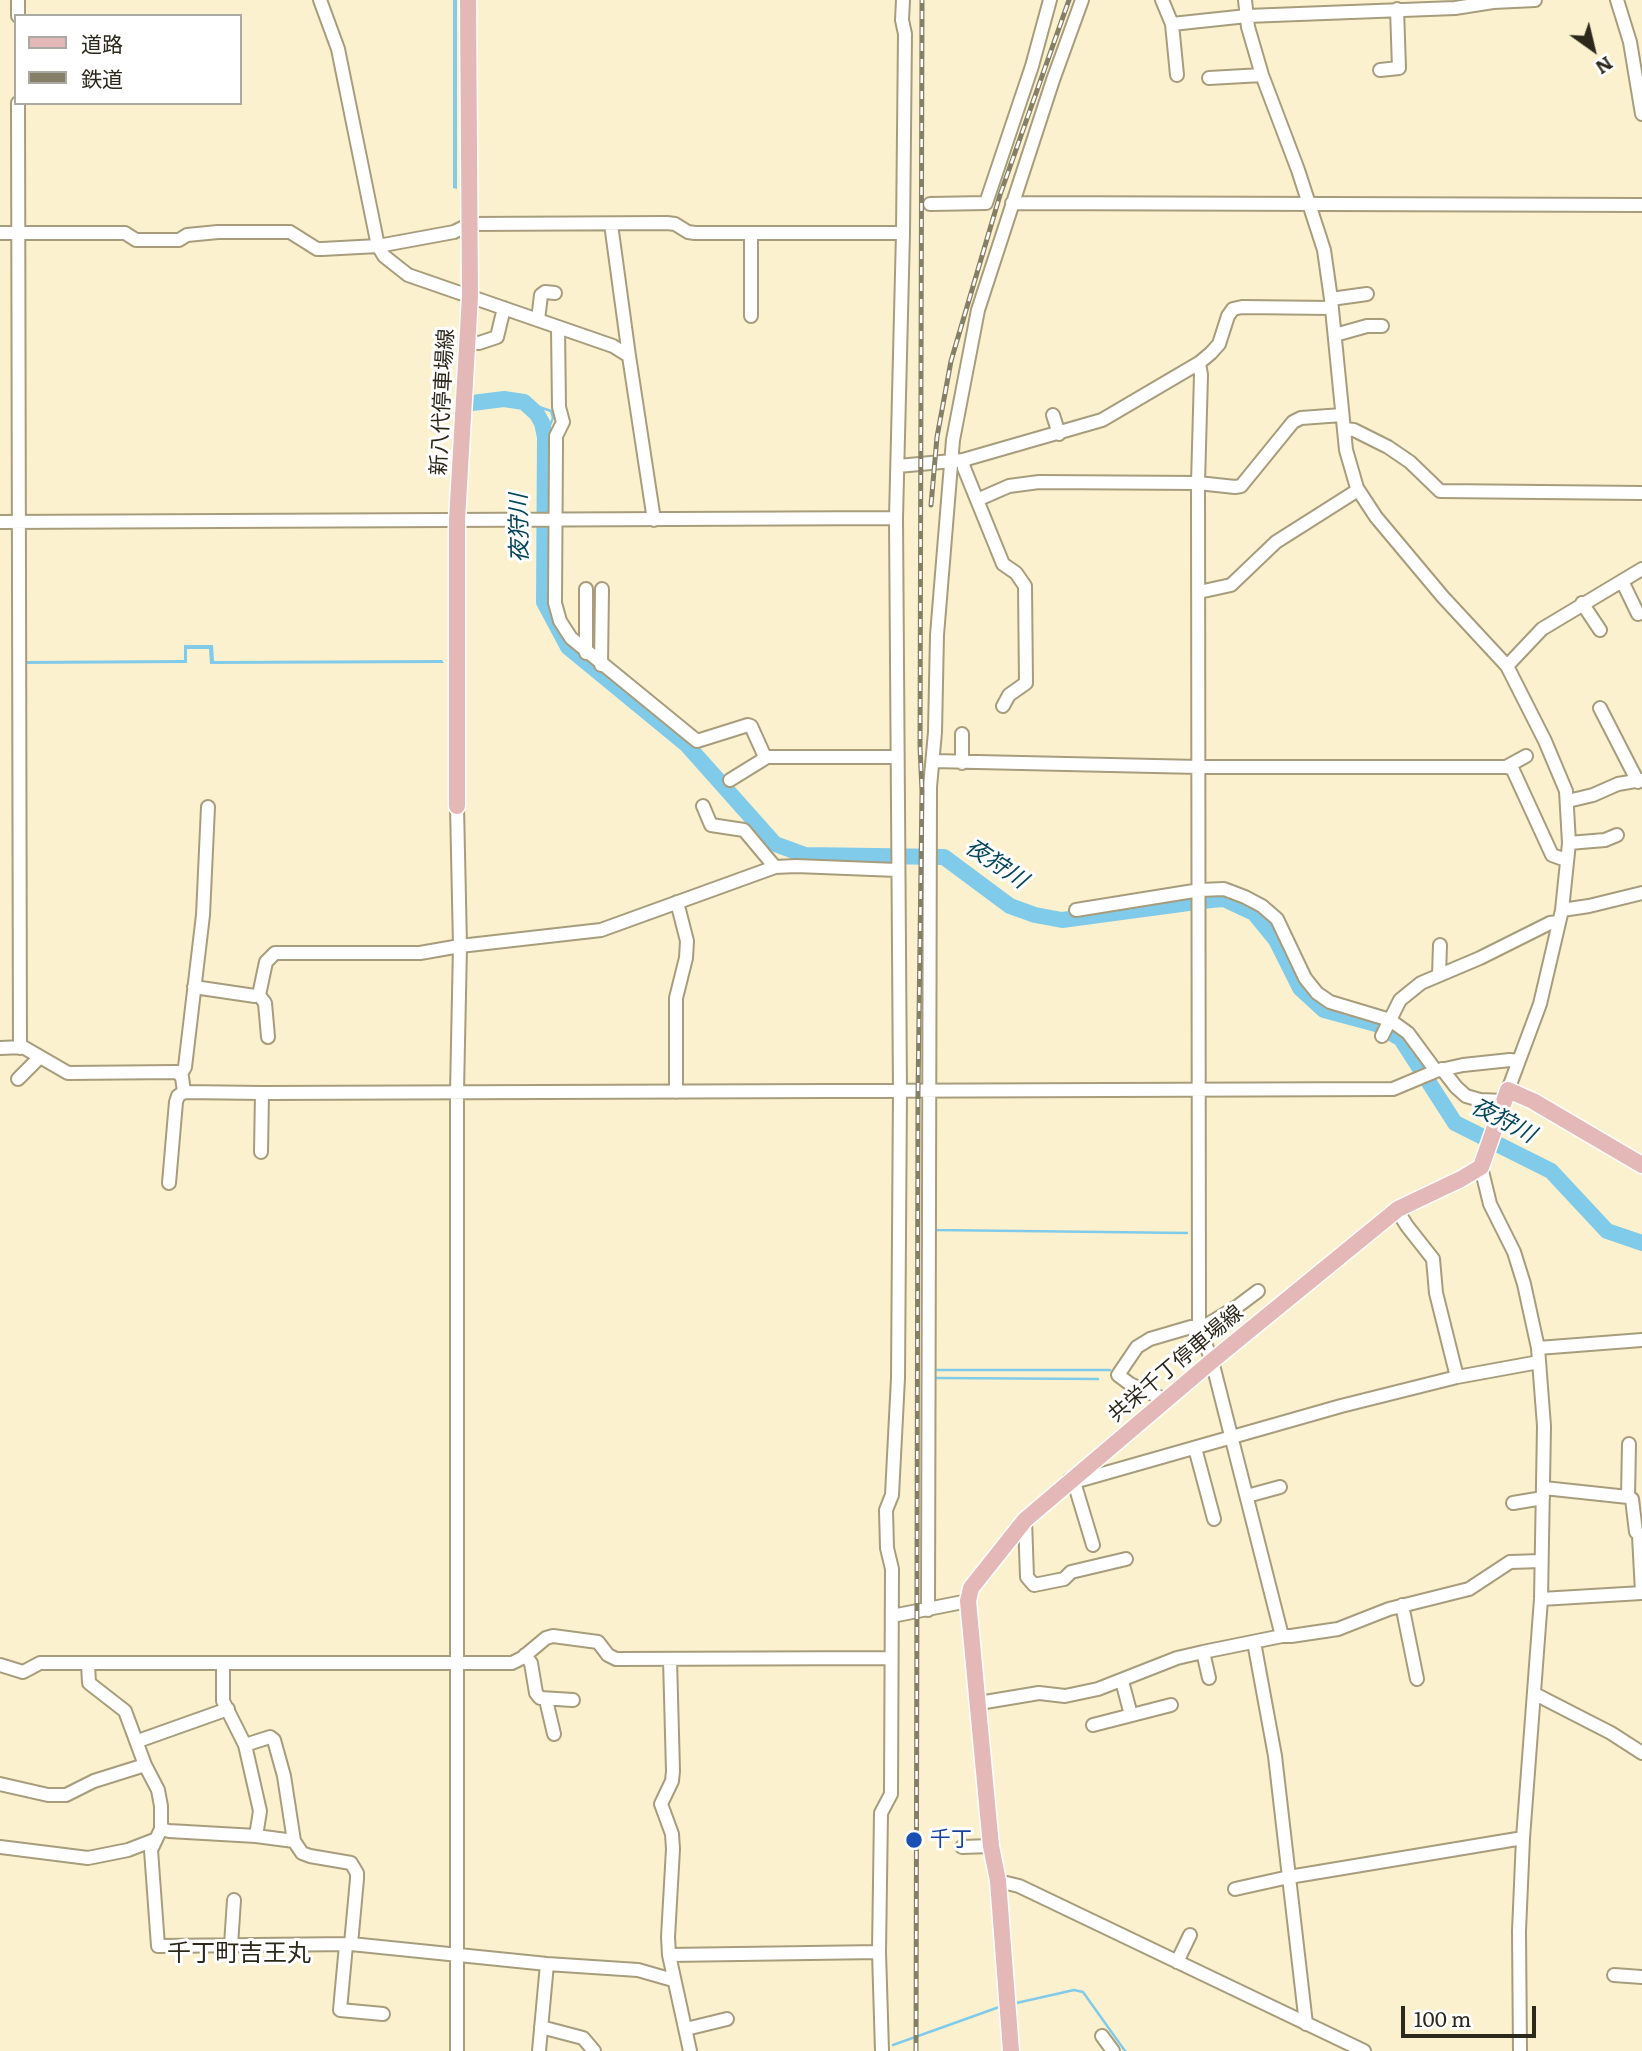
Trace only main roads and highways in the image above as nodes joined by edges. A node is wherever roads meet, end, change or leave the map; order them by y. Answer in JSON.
{"nodes":[{"id":1,"x":468,"y":0,"type":"edge"},
{"id":2,"x":457,"y":806,"type":"road end"},
{"id":3,"x":1642,"y":1165,"type":"edge"},
{"id":4,"x":1011,"y":2051,"type":"edge"}],
"edges":[{"from":1,"to":2,"type":"main road","name":"新八代停車場線"},
{"from":3,"to":4,"type":"main road","name":"共栄千丁停車場線"}]}
